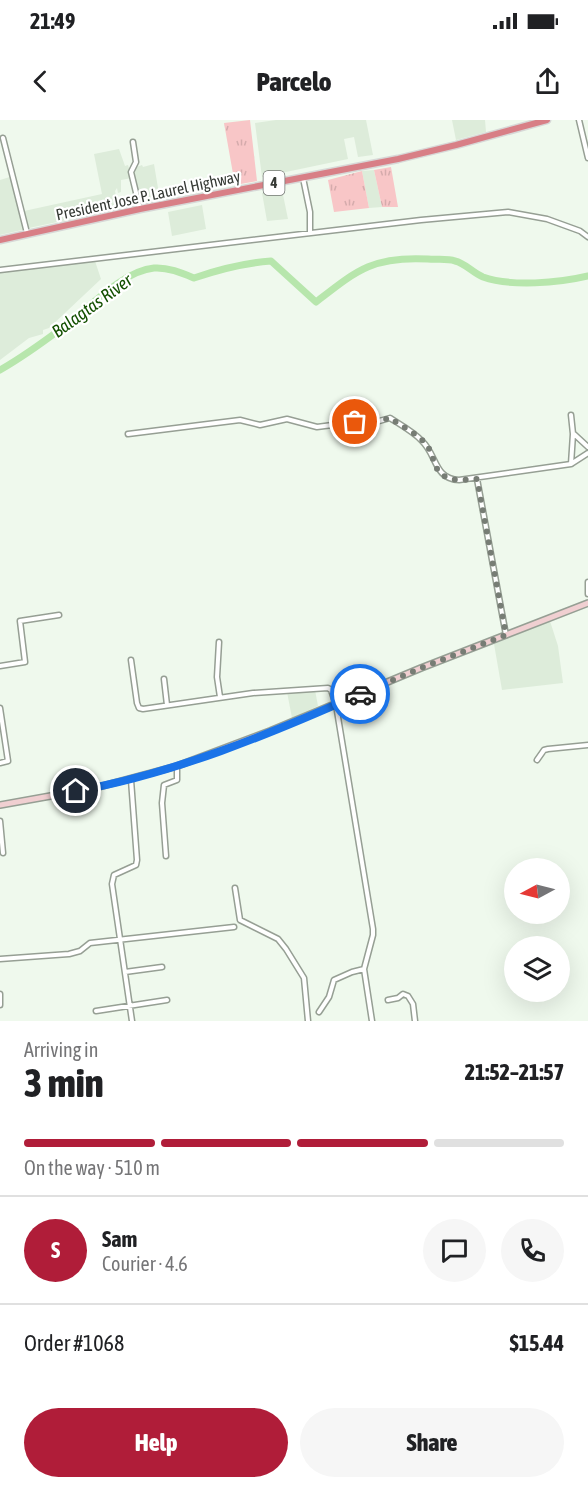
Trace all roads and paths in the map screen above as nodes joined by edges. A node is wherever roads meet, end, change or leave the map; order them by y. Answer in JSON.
{"nodes":[{"id":1,"x":547,"y":120,"type":"edge"},
{"id":2,"x":579,"y":120,"type":"edge"},
{"id":3,"x":3,"y":138,"type":"dead end"},
{"id":4,"x":132,"y":142,"type":"dead end"},
{"id":5,"x":588,"y":158,"type":"edge"},
{"id":6,"x":303,"y":177,"type":"junction"},
{"id":7,"x":140,"y":209,"type":"junction"},
{"id":8,"x":310,"y":233,"type":"junction"},
{"id":9,"x":27,"y":234,"type":"junction"},
{"id":10,"x":588,"y":237,"type":"edge"},
{"id":11,"x":0,"y":240,"type":"edge"},
{"id":12,"x":0,"y":270,"type":"edge"},
{"id":13,"x":571,"y":415,"type":"dead end"},
{"id":14,"x":128,"y":434,"type":"dead end"},
{"id":15,"x":573,"y":434,"type":"junction"},
{"id":16,"x":588,"y":447,"type":"edge"},
{"id":17,"x":588,"y":453,"type":"edge"},
{"id":18,"x":571,"y":464,"type":"junction"},
{"id":19,"x":477,"y":479,"type":"junction"},
{"id":20,"x":588,"y":582,"type":"edge"},
{"id":21,"x":588,"y":594,"type":"edge"},
{"id":22,"x":588,"y":603,"type":"edge"},
{"id":23,"x":59,"y":615,"type":"dead end"},
{"id":24,"x":506,"y":635,"type":"junction"},
{"id":25,"x":219,"y":642,"type":"dead end"},
{"id":26,"x":131,"y":660,"type":"dead end"},
{"id":27,"x":0,"y":666,"type":"edge"},
{"id":28,"x":164,"y":679,"type":"dead end"},
{"id":29,"x":220,"y":697,"type":"junction"},
{"id":30,"x":336,"y":705,"type":"junction"},
{"id":31,"x":168,"y":706,"type":"junction"},
{"id":32,"x":0,"y":708,"type":"edge"},
{"id":33,"x":588,"y":745,"type":"edge"},
{"id":34,"x":537,"y":760,"type":"dead end"},
{"id":35,"x":0,"y":763,"type":"edge"},
{"id":36,"x":177,"y":766,"type":"junction"},
{"id":37,"x":131,"y":780,"type":"junction"},
{"id":38,"x":0,"y":805,"type":"edge"},
{"id":39,"x":0,"y":821,"type":"edge"},
{"id":40,"x":3,"y":853,"type":"dead end"},
{"id":41,"x":166,"y":856,"type":"dead end"},
{"id":42,"x":235,"y":888,"type":"dead end"},
{"id":43,"x":234,"y":927,"type":"dead end"},
{"id":44,"x":120,"y":941,"type":"junction"},
{"id":45,"x":0,"y":959,"type":"edge"},
{"id":46,"x":162,"y":967,"type":"dead end"},
{"id":47,"x":364,"y":969,"type":"junction"},
{"id":48,"x":125,"y":972,"type":"junction"},
{"id":49,"x":0,"y":994,"type":"edge"},
{"id":50,"x":167,"y":1000,"type":"dead end"},
{"id":51,"x":388,"y":1000,"type":"dead end"},
{"id":52,"x":0,"y":1005,"type":"edge"},
{"id":53,"x":129,"y":1007,"type":"junction"},
{"id":54,"x":96,"y":1011,"type":"dead end"},
{"id":55,"x":319,"y":1012,"type":"dead end"},
{"id":56,"x":132,"y":1021,"type":"edge"},
{"id":57,"x":308,"y":1021,"type":"edge"},
{"id":58,"x":372,"y":1021,"type":"edge"},
{"id":59,"x":415,"y":1021,"type":"edge"}],
"edges":[{"from":1,"to":6,"type":"highway","name":"President Jose P. Laurel Highway","number":"4"},
{"from":2,"to":5,"type":"street"},
{"from":3,"to":9,"type":"street"},
{"from":4,"to":7,"type":"street"},
{"from":6,"to":7,"type":"highway","name":"President Jose P. Laurel Highway","number":"4"},
{"from":6,"to":8,"type":"street"},
{"from":7,"to":9,"type":"highway","name":"President Jose P. Laurel Highway","number":"4"},
{"from":8,"to":10,"type":"street"},
{"from":8,"to":12,"type":"street"},
{"from":9,"to":11,"type":"highway","name":"President Jose P. Laurel Highway","number":"4"},
{"from":13,"to":15,"type":"street"},
{"from":14,"to":19,"type":"street"},
{"from":15,"to":16,"type":"street"},
{"from":15,"to":18,"type":"street"},
{"from":17,"to":18,"type":"street"},
{"from":18,"to":19,"type":"street"},
{"from":19,"to":24,"type":"street"},
{"from":20,"to":21,"type":"street"},
{"from":22,"to":24,"type":"main road"},
{"from":23,"to":27,"type":"street"},
{"from":24,"to":30,"type":"main road"},
{"from":25,"to":29,"type":"street"},
{"from":26,"to":31,"type":"street"},
{"from":28,"to":31,"type":"street"},
{"from":29,"to":30,"type":"street"},
{"from":29,"to":31,"type":"street"},
{"from":30,"to":36,"type":"main road"},
{"from":30,"to":47,"type":"street"},
{"from":32,"to":35,"type":"street"},
{"from":33,"to":34,"type":"street"},
{"from":36,"to":37,"type":"main road"},
{"from":36,"to":41,"type":"street"},
{"from":37,"to":38,"type":"main road"},
{"from":37,"to":44,"type":"street"},
{"from":39,"to":40,"type":"street"},
{"from":42,"to":57,"type":"street"},
{"from":43,"to":44,"type":"street"},
{"from":44,"to":45,"type":"street"},
{"from":44,"to":48,"type":"street"},
{"from":46,"to":48,"type":"street"},
{"from":47,"to":55,"type":"street"},
{"from":47,"to":58,"type":"street"},
{"from":48,"to":53,"type":"street"},
{"from":49,"to":52,"type":"street"},
{"from":50,"to":53,"type":"street"},
{"from":51,"to":59,"type":"street"},
{"from":53,"to":54,"type":"street"},
{"from":53,"to":56,"type":"street"}]}
